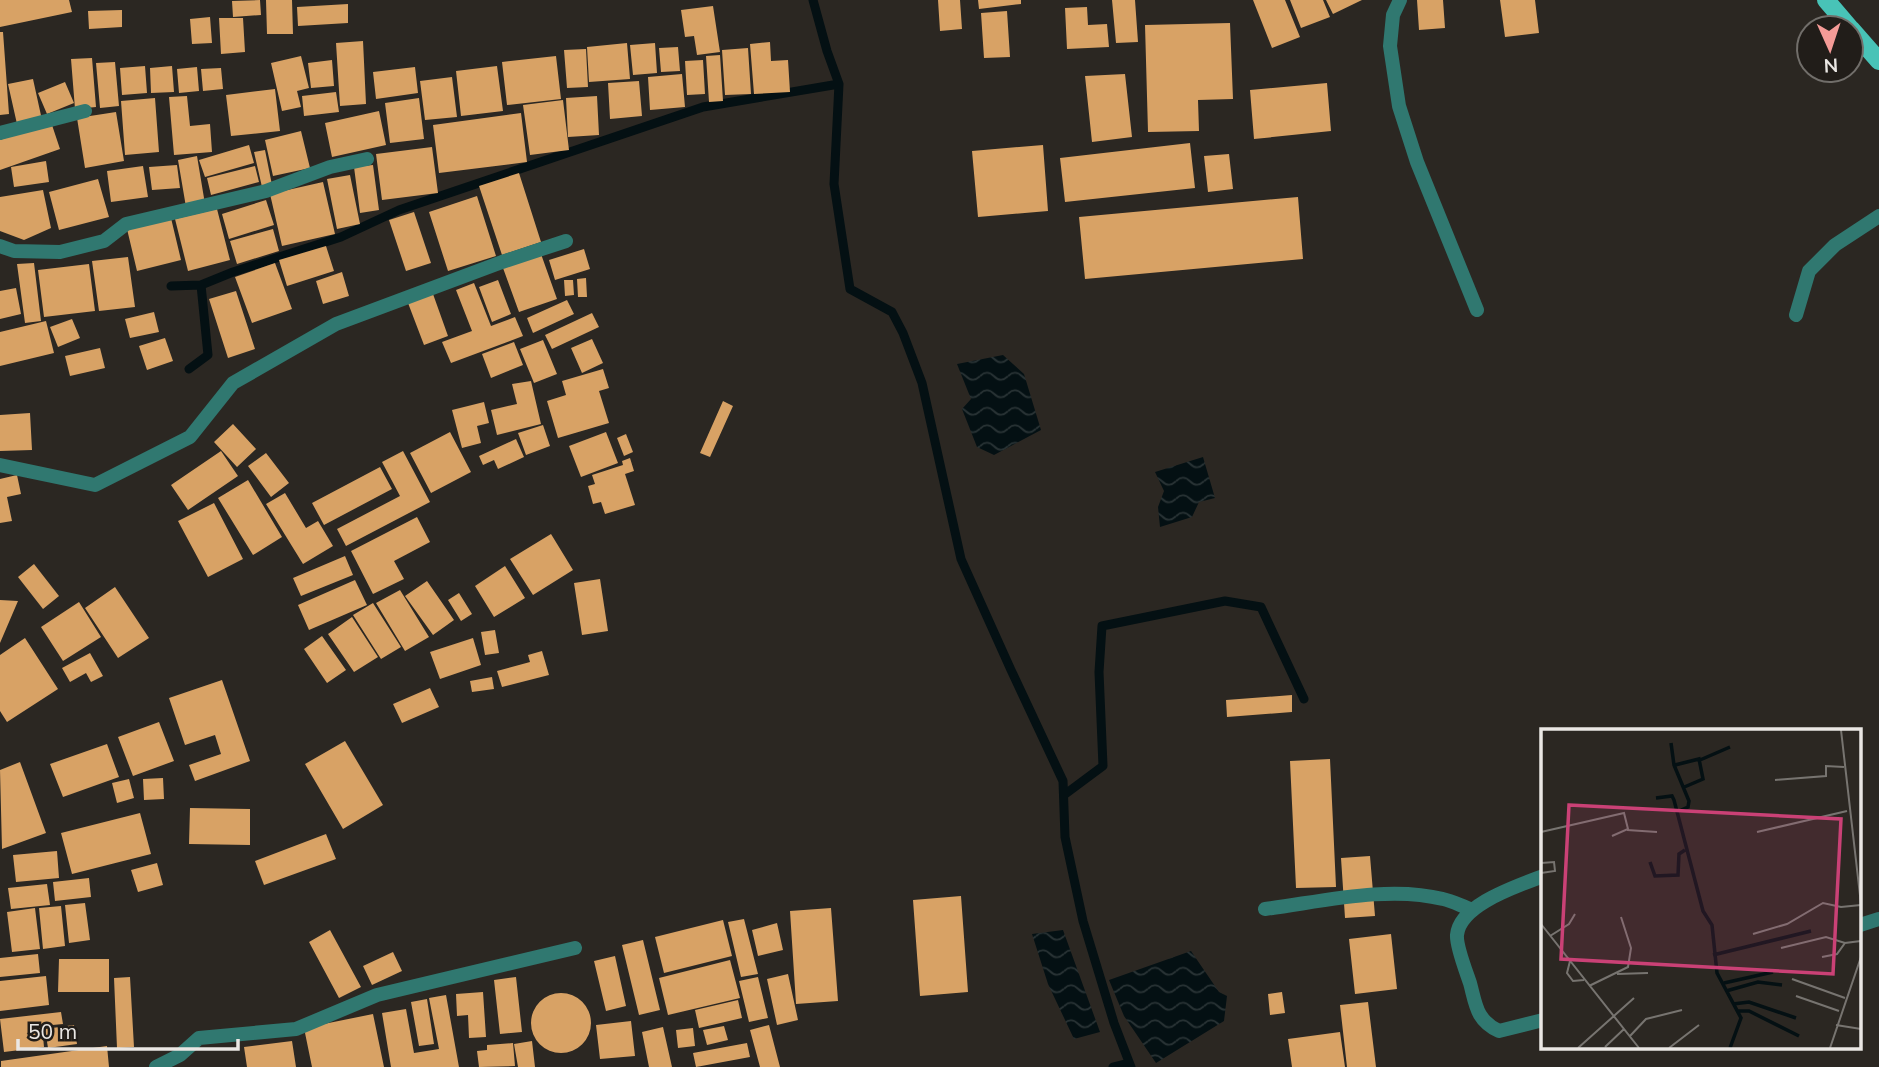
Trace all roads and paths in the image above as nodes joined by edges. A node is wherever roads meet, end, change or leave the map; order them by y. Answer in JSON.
{"nodes":[{"id":1,"x":1400,"y":0,"type":"edge"},
{"id":2,"x":1826,"y":0,"type":"edge"},
{"id":3,"x":1838,"y":14,"type":"edge"},
{"id":4,"x":1865,"y":45,"type":"edge"},
{"id":5,"x":1879,"y":61,"type":"edge"},
{"id":6,"x":85,"y":111,"type":"dead end"},
{"id":7,"x":0,"y":133,"type":"edge"},
{"id":8,"x":367,"y":159,"type":"dead end"},
{"id":9,"x":1879,"y":216,"type":"edge"},
{"id":10,"x":566,"y":242,"type":"dead end"},
{"id":11,"x":0,"y":246,"type":"edge"},
{"id":12,"x":1477,"y":310,"type":"dead end"},
{"id":13,"x":1796,"y":315,"type":"dead end"},
{"id":14,"x":0,"y":465,"type":"edge"},
{"id":15,"x":1541,"y":877,"type":"edge"},
{"id":16,"x":1265,"y":909,"type":"dead end"},
{"id":17,"x":1473,"y":910,"type":"junction"},
{"id":18,"x":1879,"y":919,"type":"edge"},
{"id":19,"x":1862,"y":924,"type":"edge"},
{"id":20,"x":575,"y":948,"type":"dead end"},
{"id":21,"x":1541,"y":1020,"type":"edge"},
{"id":22,"x":156,"y":1067,"type":"edge"}],
"edges":[{"from":1,"to":12,"type":"street"},
{"from":2,"to":3,"type":"main road"},
{"from":4,"to":5,"type":"main road"},
{"from":6,"to":7,"type":"street"},
{"from":8,"to":11,"type":"street"},
{"from":9,"to":13,"type":"street"},
{"from":10,"to":14,"type":"street"},
{"from":15,"to":17,"type":"street"},
{"from":16,"to":17,"type":"street"},
{"from":17,"to":21,"type":"street"},
{"from":18,"to":19,"type":"street"},
{"from":20,"to":22,"type":"street"}]}
